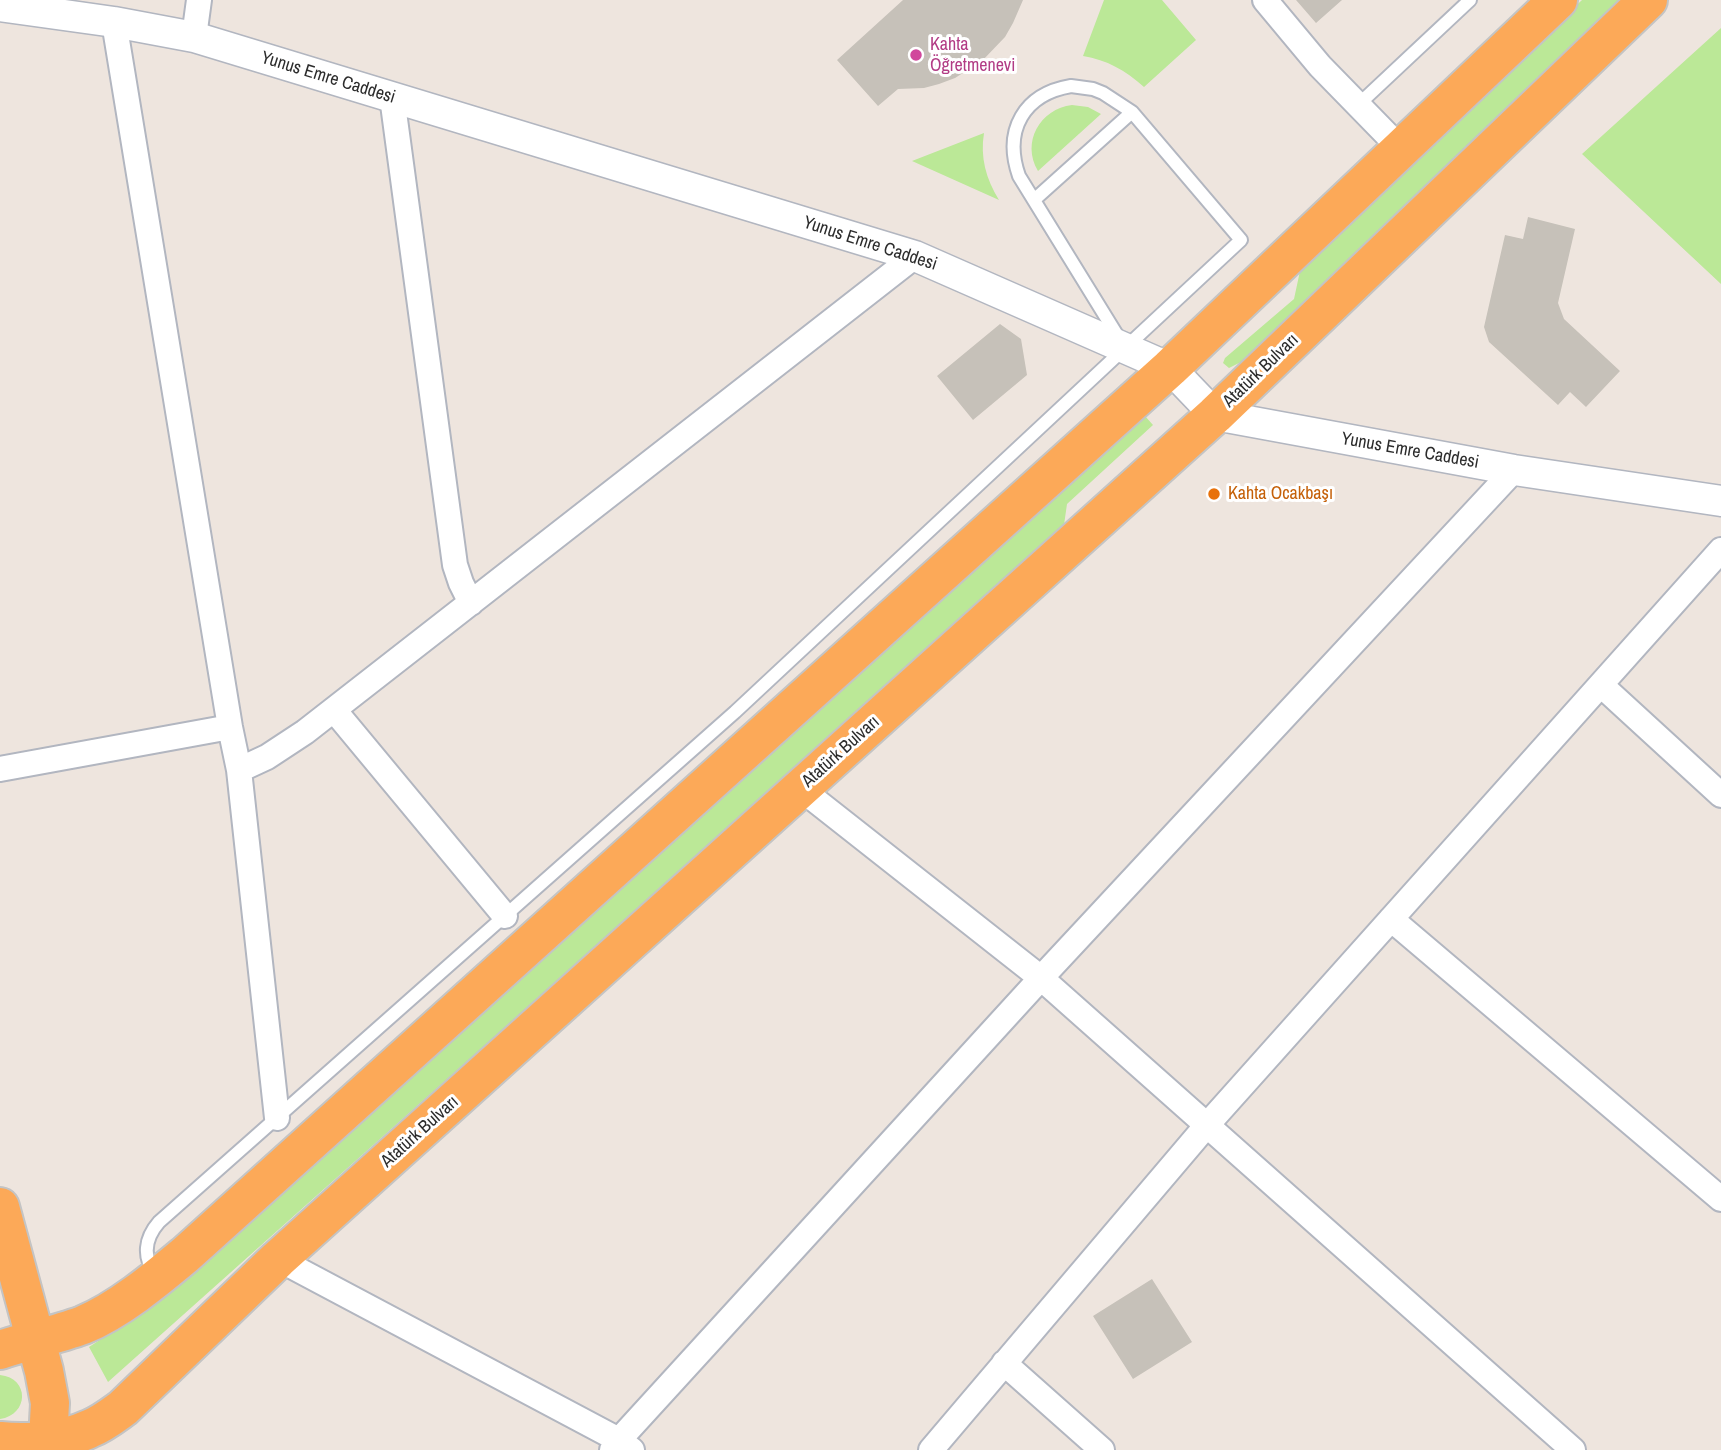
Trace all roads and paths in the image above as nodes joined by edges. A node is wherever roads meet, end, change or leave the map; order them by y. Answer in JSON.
{"nodes":[{"id":1,"x":199,"y":0,"type":"edge"},
{"id":2,"x":1265,"y":0,"type":"edge"},
{"id":3,"x":1470,"y":0,"type":"edge"},
{"id":4,"x":1558,"y":0,"type":"edge"},
{"id":5,"x":1648,"y":0,"type":"edge"},
{"id":6,"x":0,"y":5,"type":"edge"},
{"id":7,"x":114,"y":22,"type":"junction"},
{"id":8,"x":194,"y":37,"type":"junction"},
{"id":9,"x":392,"y":97,"type":"junction"},
{"id":10,"x":1358,"y":105,"type":"junction"},
{"id":11,"x":1132,"y":112,"type":"junction"},
{"id":12,"x":1401,"y":149,"type":"junction"},
{"id":13,"x":1034,"y":200,"type":"junction"},
{"id":14,"x":915,"y":256,"type":"junction"},
{"id":15,"x":1125,"y":348,"type":"junction"},
{"id":16,"x":1170,"y":368,"type":"junction"},
{"id":17,"x":1215,"y":415,"type":"junction"},
{"id":18,"x":1514,"y":470,"type":"junction"},
{"id":19,"x":1721,"y":501,"type":"edge"},
{"id":20,"x":1721,"y":550,"type":"edge"},
{"id":21,"x":471,"y":603,"type":"junction"},
{"id":22,"x":1601,"y":685,"type":"junction"},
{"id":23,"x":334,"y":710,"type":"junction"},
{"id":24,"x":230,"y":727,"type":"junction"},
{"id":25,"x":0,"y":769,"type":"edge"},
{"id":26,"x":239,"y":770,"type":"junction"},
{"id":27,"x":801,"y":789,"type":"junction"},
{"id":28,"x":1721,"y":795,"type":"edge"},
{"id":29,"x":505,"y":916,"type":"junction"},
{"id":30,"x":1391,"y":919,"type":"junction"},
{"id":31,"x":1041,"y":978,"type":"junction"},
{"id":32,"x":278,"y":1118,"type":"junction"},
{"id":33,"x":1207,"y":1125,"type":"junction"},
{"id":34,"x":1721,"y":1199,"type":"edge"},
{"id":35,"x":0,"y":1207,"type":"edge"},
{"id":36,"x":278,"y":1259,"type":"junction"},
{"id":37,"x":158,"y":1278,"type":"junction"},
{"id":38,"x":18,"y":1344,"type":"edge"},
{"id":39,"x":1004,"y":1363,"type":"junction"},
{"id":40,"x":47,"y":1440,"type":"junction"},
{"id":41,"x":0,"y":1441,"type":"edge"},
{"id":42,"x":621,"y":1447,"type":"edge"},
{"id":43,"x":931,"y":1450,"type":"edge"},
{"id":44,"x":1102,"y":1450,"type":"edge"},
{"id":45,"x":1573,"y":1450,"type":"edge"}],
"edges":[{"from":1,"to":8,"type":"street"},
{"from":2,"to":10,"type":"street"},
{"from":3,"to":10,"type":"lane"},
{"from":4,"to":12,"type":"highway"},
{"from":5,"to":17,"type":"highway","name":"Atatürk Bulvarı"},
{"from":6,"to":7,"type":"street","name":"Yunus Emre Caddesi"},
{"from":7,"to":8,"type":"street","name":"Yunus Emre Caddesi"},
{"from":7,"to":24,"type":"street"},
{"from":8,"to":9,"type":"street","name":"Yunus Emre Caddesi"},
{"from":9,"to":14,"type":"street","name":"Yunus Emre Caddesi"},
{"from":9,"to":21,"type":"street"},
{"from":10,"to":12,"type":"street"},
{"from":11,"to":13,"type":"lane"},
{"from":11,"to":13,"type":"lane"},
{"from":11,"to":15,"type":"lane"},
{"from":12,"to":16,"type":"highway"},
{"from":13,"to":15,"type":"lane"},
{"from":14,"to":15,"type":"street","name":"Yunus Emre Caddesi"},
{"from":14,"to":21,"type":"street"},
{"from":15,"to":16,"type":"street","name":"Yunus Emre Caddesi"},
{"from":15,"to":29,"type":"lane"},
{"from":16,"to":17,"type":"street","name":"Yunus Emre Caddesi"},
{"from":16,"to":37,"type":"highway"},
{"from":17,"to":18,"type":"street","name":"Yunus Emre Caddesi"},
{"from":17,"to":27,"type":"highway","name":"Atatürk Bulvarı"},
{"from":18,"to":19,"type":"street","name":"Yunus Emre Caddesi"},
{"from":18,"to":31,"type":"street"},
{"from":20,"to":22,"type":"street"},
{"from":21,"to":23,"type":"street"},
{"from":22,"to":28,"type":"street"},
{"from":22,"to":30,"type":"street"},
{"from":23,"to":26,"type":"street"},
{"from":23,"to":29,"type":"street"},
{"from":24,"to":25,"type":"street"},
{"from":24,"to":26,"type":"street"},
{"from":26,"to":32,"type":"street"},
{"from":27,"to":31,"type":"street"},
{"from":27,"to":36,"type":"highway","name":"Atatürk Bulvarı"},
{"from":29,"to":32,"type":"lane"},
{"from":30,"to":33,"type":"street"},
{"from":30,"to":34,"type":"street"},
{"from":31,"to":33,"type":"street"},
{"from":31,"to":42,"type":"street"},
{"from":32,"to":37,"type":"lane"},
{"from":33,"to":39,"type":"street"},
{"from":33,"to":45,"type":"street"},
{"from":35,"to":38,"type":"highway"},
{"from":36,"to":40,"type":"highway","name":"Atatürk Bulvarı"},
{"from":36,"to":42,"type":"street"},
{"from":37,"to":38,"type":"highway"},
{"from":38,"to":40,"type":"highway"},
{"from":39,"to":43,"type":"street"},
{"from":39,"to":44,"type":"street"},
{"from":40,"to":41,"type":"highway","name":"Atatürk Bulvarı"}]}
